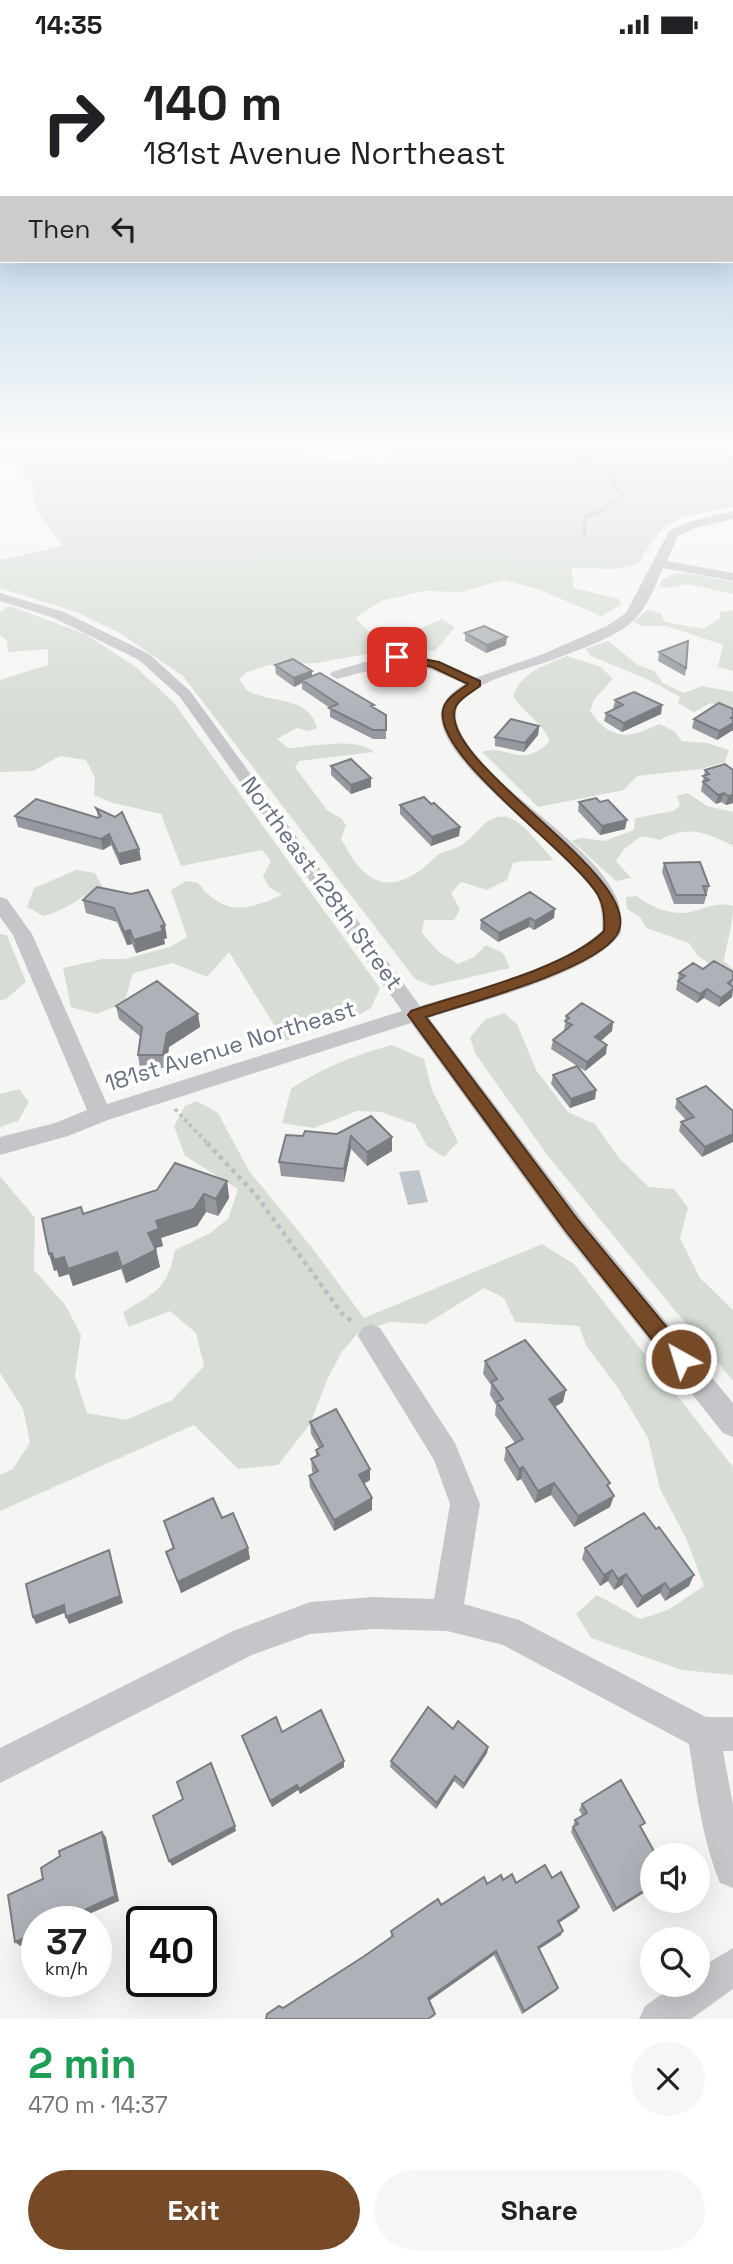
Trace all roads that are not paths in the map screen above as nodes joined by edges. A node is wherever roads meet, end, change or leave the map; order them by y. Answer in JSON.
{"nodes":[{"id":1,"x":679,"y":531,"type":"edge"},
{"id":2,"x":659,"y":563,"type":"junction"},
{"id":3,"x":733,"y":577,"type":"edge"},
{"id":4,"x":0,"y":597,"type":"edge"},
{"id":5,"x":337,"y":675,"type":"dead end"},
{"id":6,"x":476,"y":684,"type":"junction"},
{"id":7,"x":0,"y":903,"type":"edge"},
{"id":8,"x":416,"y":1015,"type":"junction"},
{"id":9,"x":100,"y":1114,"type":"junction"},
{"id":10,"x":0,"y":1146,"type":"edge"},
{"id":11,"x":371,"y":1336,"type":"road end"},
{"id":12,"x":733,"y":1424,"type":"edge"},
{"id":13,"x":447,"y":1615,"type":"junction"},
{"id":14,"x":718,"y":1734,"type":"edge"},
{"id":15,"x":0,"y":1766,"type":"edge"},
{"id":16,"x":733,"y":1870,"type":"edge"},
{"id":17,"x":733,"y":1967,"type":"edge"},
{"id":18,"x":658,"y":2019,"type":"edge"}],
"edges":[{"from":1,"to":2,"type":"street"},
{"from":2,"to":3,"type":"street"},
{"from":2,"to":6,"type":"street"},
{"from":4,"to":8,"type":"street","name":"Northeast 128th Street"},
{"from":5,"to":6,"type":"street"},
{"from":6,"to":8,"type":"street","name":"181st Avenue Northeast"},
{"from":7,"to":9,"type":"street"},
{"from":8,"to":9,"type":"street","name":"181st Avenue Northeast"},
{"from":8,"to":12,"type":"street","name":"Northeast 128th Street"},
{"from":9,"to":10,"type":"street","name":"181st Avenue Northeast"},
{"from":11,"to":13,"type":"street"},
{"from":13,"to":14,"type":"street"},
{"from":13,"to":15,"type":"street"},
{"from":14,"to":16,"type":"street"},
{"from":17,"to":18,"type":"street"}]}
